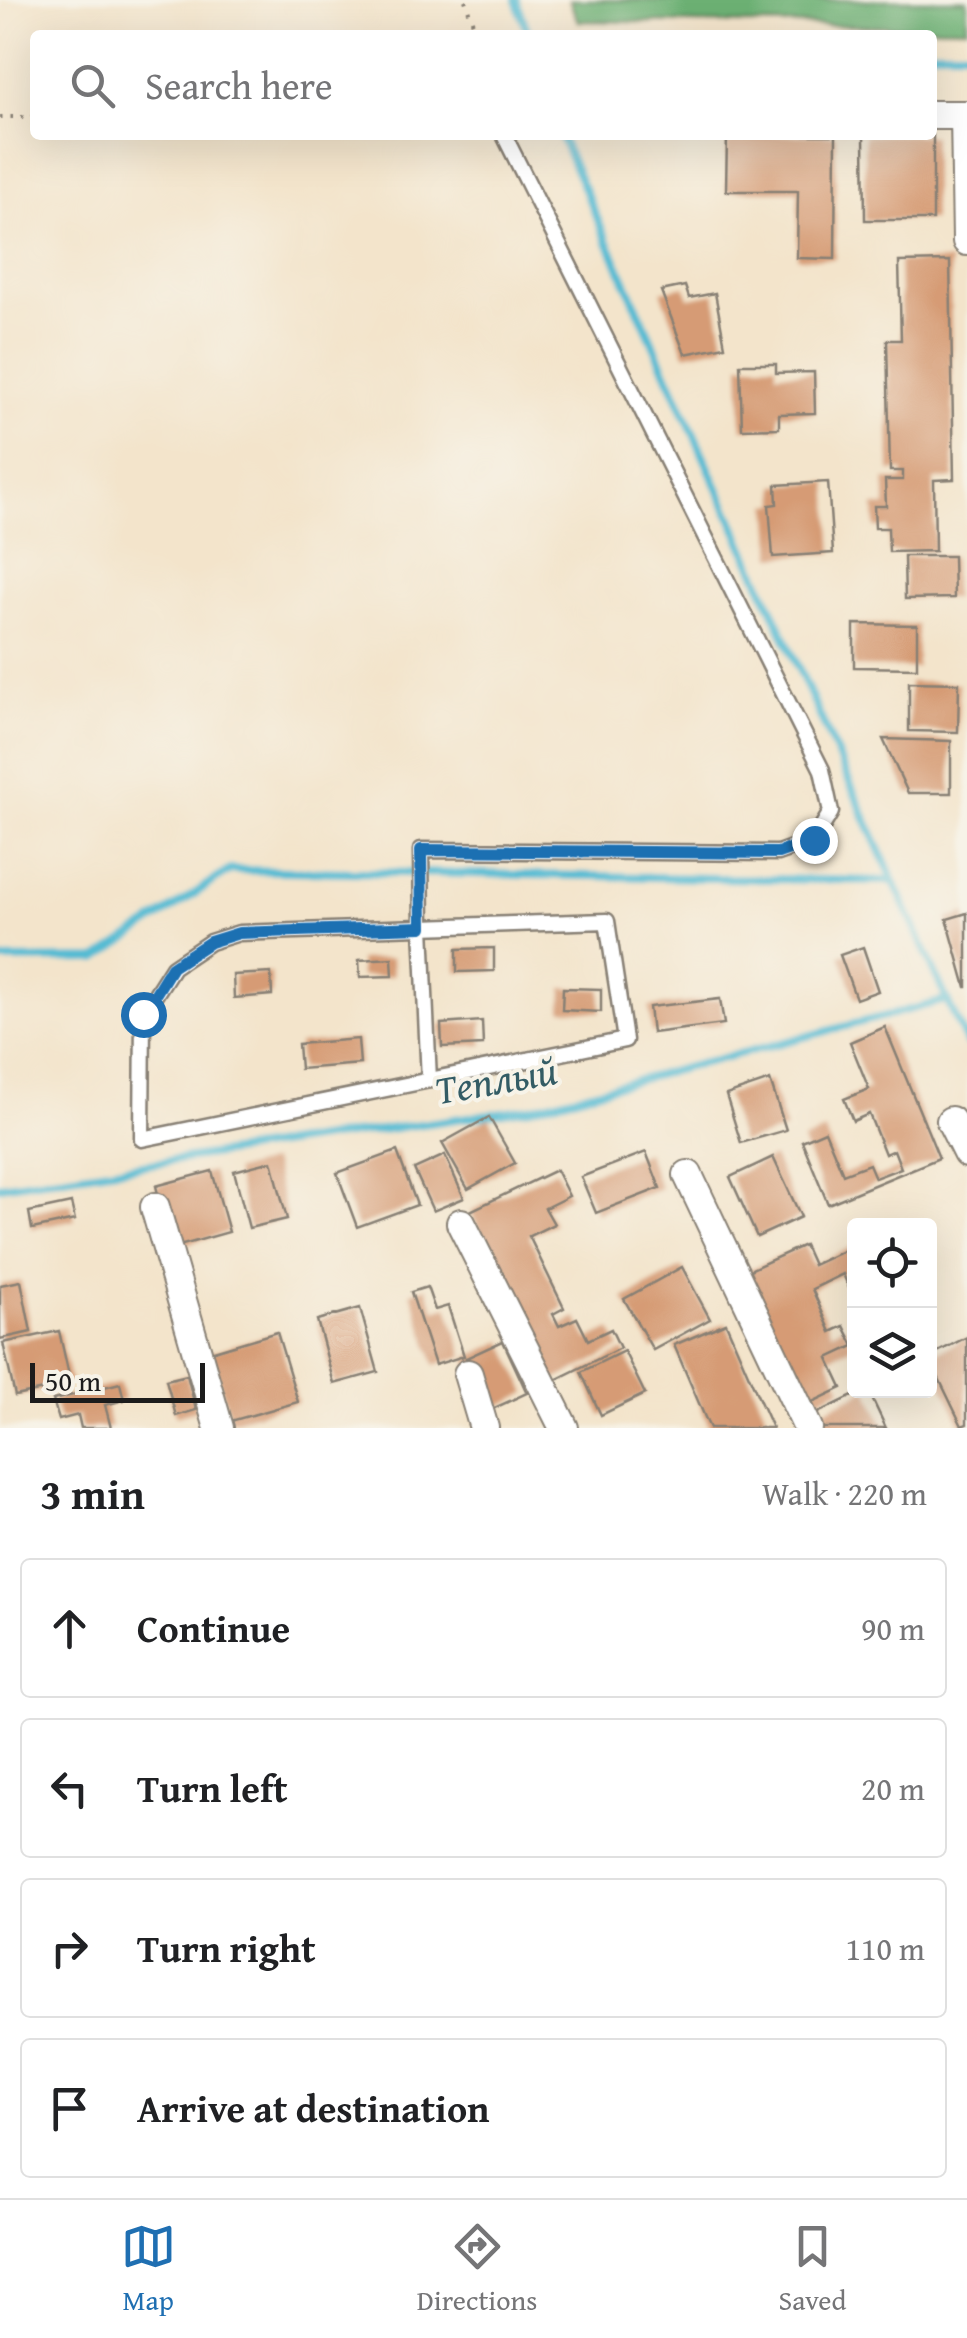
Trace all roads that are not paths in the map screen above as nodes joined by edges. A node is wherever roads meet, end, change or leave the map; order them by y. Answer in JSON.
{"nodes":[{"id":1,"x":937,"y":115,"type":"edge"},
{"id":2,"x":966,"y":115,"type":"edge"},
{"id":3,"x":507,"y":140,"type":"edge"},
{"id":4,"x":967,"y":241,"type":"edge"},
{"id":5,"x":422,"y":927,"type":"junction"},
{"id":6,"x":429,"y":1080,"type":"junction"},
{"id":7,"x":959,"y":1118,"type":"edge"},
{"id":8,"x":967,"y":1153,"type":"edge"},
{"id":9,"x":688,"y":1175,"type":"dead end"},
{"id":10,"x":155,"y":1207,"type":"dead end"},
{"id":11,"x":461,"y":1222,"type":"dead end"},
{"id":12,"x":468,"y":1374,"type":"dead end"},
{"id":13,"x":219,"y":1428,"type":"edge"},
{"id":14,"x":484,"y":1428,"type":"edge"},
{"id":15,"x":564,"y":1428,"type":"edge"},
{"id":16,"x":808,"y":1428,"type":"edge"}],
"edges":[{"from":1,"to":2,"type":"street"},
{"from":2,"to":4,"type":"street"},
{"from":3,"to":5,"type":"lane"},
{"from":5,"to":6,"type":"lane"},
{"from":5,"to":6,"type":"lane"},
{"from":5,"to":6,"type":"lane"},
{"from":7,"to":8,"type":"street"},
{"from":9,"to":16,"type":"street"},
{"from":10,"to":13,"type":"street"},
{"from":11,"to":15,"type":"street"},
{"from":12,"to":14,"type":"street"}]}
